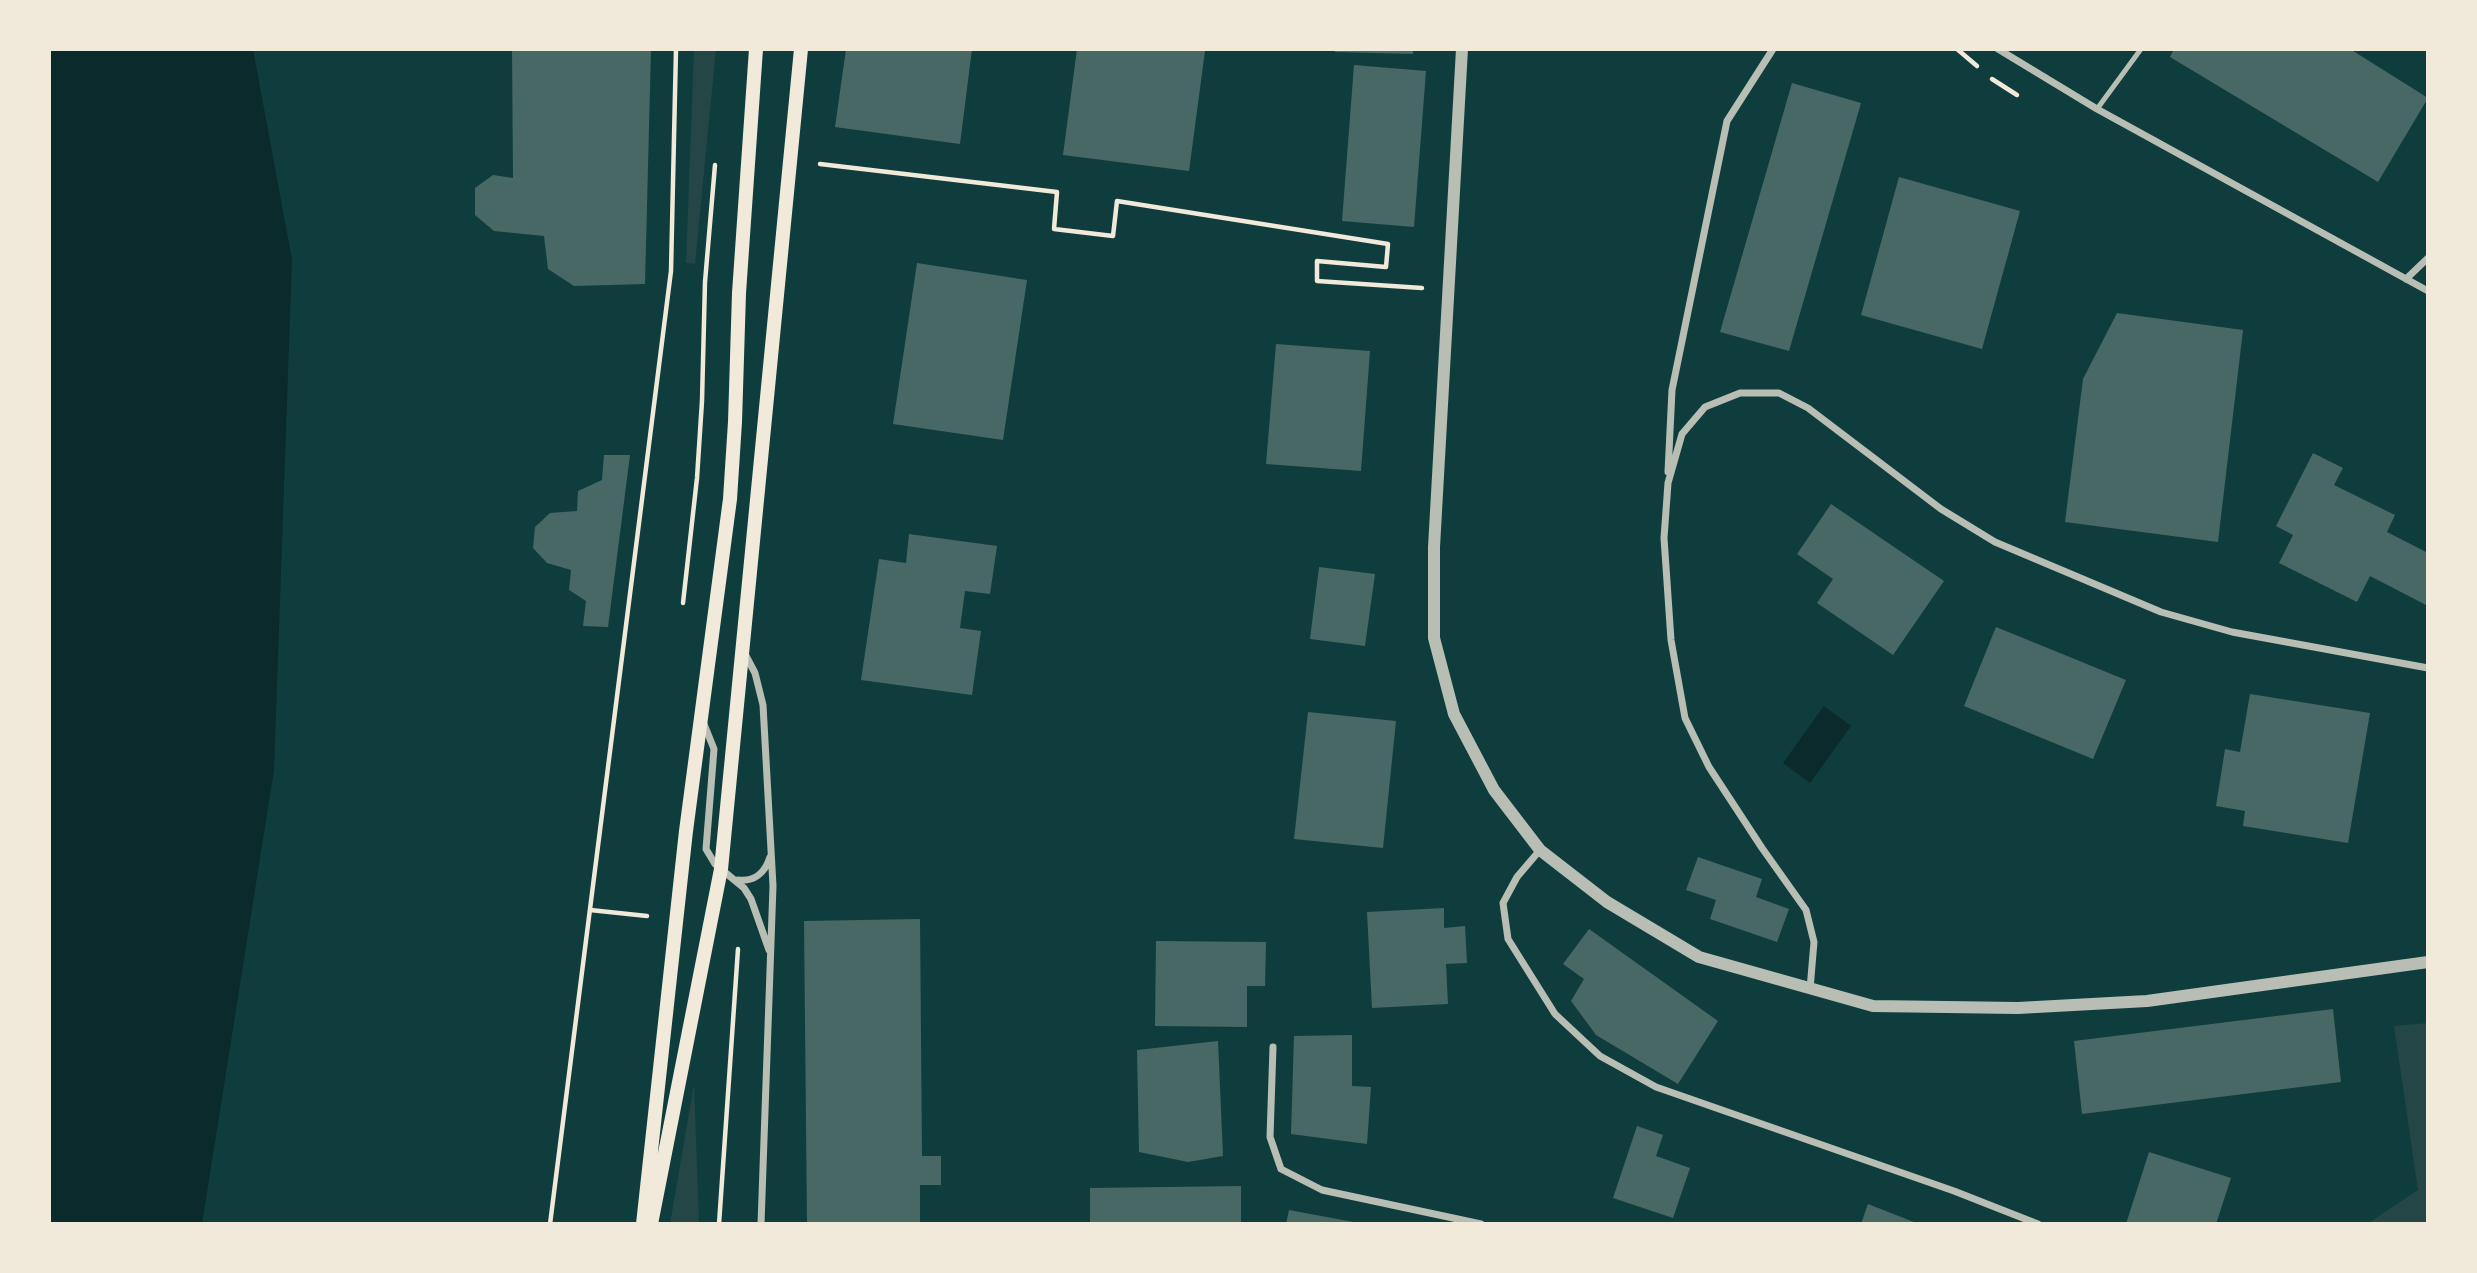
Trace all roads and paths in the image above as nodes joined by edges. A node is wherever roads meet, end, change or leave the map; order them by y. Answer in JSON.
{"nodes":[{"id":1,"x":676,"y":49,"type":"edge"},
{"id":2,"x":756,"y":49,"type":"edge"},
{"id":3,"x":801,"y":49,"type":"edge"},
{"id":4,"x":1462,"y":49,"type":"edge"},
{"id":5,"x":1773,"y":49,"type":"edge"},
{"id":6,"x":1998,"y":49,"type":"edge"},
{"id":7,"x":2141,"y":49,"type":"edge"},
{"id":8,"x":2097,"y":109,"type":"junction"},
{"id":9,"x":715,"y":164,"type":"dead end"},
{"id":10,"x":816,"y":164,"type":"dead end"},
{"id":11,"x":2428,"y":258,"type":"edge"},
{"id":12,"x":2406,"y":279,"type":"junction"},
{"id":13,"x":1449,"y":289,"type":"junction"},
{"id":14,"x":2428,"y":291,"type":"edge"},
{"id":15,"x":1668,"y":483,"type":"junction"},
{"id":16,"x":682,"y":615,"type":"dead end"},
{"id":17,"x":743,"y":650,"type":"junction"},
{"id":18,"x":2428,"y":668,"type":"edge"},
{"id":19,"x":701,"y":717,"type":"junction"},
{"id":20,"x":1540,"y":850,"type":"junction"},
{"id":21,"x":771,"y":854,"type":"junction"},
{"id":22,"x":721,"y":869,"type":"junction"},
{"id":23,"x":737,"y":880,"type":"junction"},
{"id":24,"x":769,"y":952,"type":"junction"},
{"id":25,"x":2428,"y":962,"type":"edge"},
{"id":26,"x":1810,"y":989,"type":"junction"},
{"id":27,"x":1273,"y":1047,"type":"dead end"},
{"id":28,"x":550,"y":1224,"type":"edge"},
{"id":29,"x":643,"y":1224,"type":"edge"},
{"id":30,"x":651,"y":1224,"type":"edge"},
{"id":31,"x":761,"y":1224,"type":"edge"},
{"id":32,"x":1481,"y":1224,"type":"edge"},
{"id":33,"x":2038,"y":1224,"type":"edge"}],
"edges":[{"from":1,"to":28,"type":"path"},
{"from":2,"to":19,"type":"main road"},
{"from":3,"to":17,"type":"main road"},
{"from":4,"to":13,"type":"street"},
{"from":5,"to":15,"type":"street"},
{"from":6,"to":8,"type":"street"},
{"from":7,"to":8,"type":"lane"},
{"from":8,"to":12,"type":"street"},
{"from":9,"to":16,"type":"path"},
{"from":10,"to":13,"type":"path"},
{"from":11,"to":12,"type":"street"},
{"from":12,"to":14,"type":"street"},
{"from":13,"to":20,"type":"street"},
{"from":15,"to":18,"type":"street"},
{"from":15,"to":26,"type":"street"},
{"from":17,"to":21,"type":"street"},
{"from":17,"to":22,"type":"main road"},
{"from":19,"to":22,"type":"street"},
{"from":19,"to":29,"type":"main road"},
{"from":20,"to":26,"type":"street"},
{"from":20,"to":33,"type":"street"},
{"from":21,"to":23,"type":"street"},
{"from":21,"to":24,"type":"street"},
{"from":22,"to":23,"type":"street"},
{"from":22,"to":30,"type":"main road"},
{"from":23,"to":24,"type":"street"},
{"from":24,"to":31,"type":"street"},
{"from":25,"to":26,"type":"street"},
{"from":27,"to":32,"type":"street"}]}
